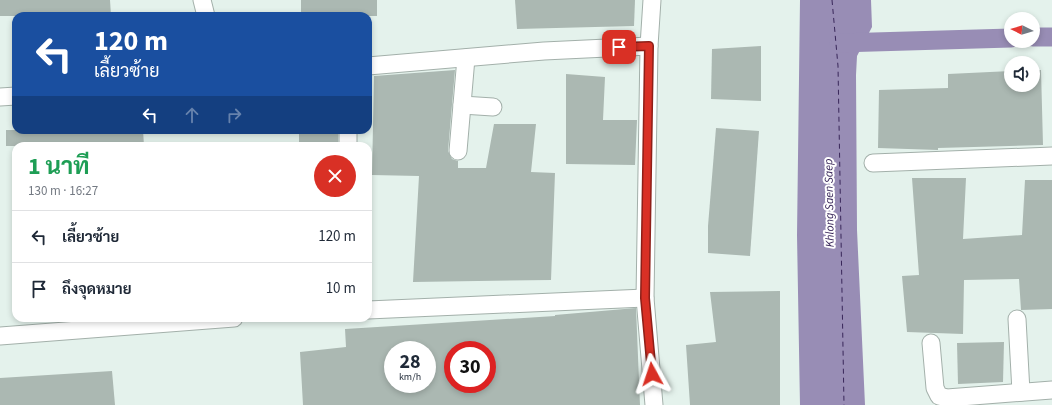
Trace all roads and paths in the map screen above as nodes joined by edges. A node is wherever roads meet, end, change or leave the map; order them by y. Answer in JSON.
{"nodes":[{"id":1,"x":202,"y":0,"type":"edge"},
{"id":2,"x":652,"y":0,"type":"edge"},
{"id":3,"x":205,"y":12,"type":"edge"},
{"id":4,"x":649,"y":46,"type":"junction"},
{"id":5,"x":466,"y":58,"type":"junction"},
{"id":6,"x":372,"y":66,"type":"edge"},
{"id":7,"x":12,"y":96,"type":"edge"},
{"id":8,"x":0,"y":97,"type":"edge"},
{"id":9,"x":462,"y":105,"type":"junction"},
{"id":10,"x":494,"y":107,"type":"dead end"},
{"id":11,"x":458,"y":151,"type":"dead end"},
{"id":12,"x":1052,"y":156,"type":"edge"},
{"id":13,"x":873,"y":162,"type":"dead end"},
{"id":14,"x":645,"y":298,"type":"junction"},
{"id":15,"x":372,"y":310,"type":"edge"},
{"id":16,"x":1018,"y":319,"type":"dead end"},
{"id":17,"x":182,"y":322,"type":"edge"},
{"id":18,"x":0,"y":336,"type":"edge"},
{"id":19,"x":931,"y":343,"type":"dead end"},
{"id":20,"x":1052,"y":390,"type":"edge"},
{"id":21,"x":1021,"y":392,"type":"junction"},
{"id":22,"x":654,"y":405,"type":"edge"}],
"edges":[{"from":1,"to":3,"type":"street"},
{"from":2,"to":4,"type":"street"},
{"from":4,"to":5,"type":"street"},
{"from":4,"to":14,"type":"street"},
{"from":5,"to":6,"type":"street"},
{"from":5,"to":9,"type":"street"},
{"from":7,"to":8,"type":"street"},
{"from":9,"to":10,"type":"street"},
{"from":9,"to":11,"type":"street"},
{"from":12,"to":13,"type":"street"},
{"from":14,"to":15,"type":"street"},
{"from":14,"to":22,"type":"street"},
{"from":16,"to":21,"type":"street"},
{"from":17,"to":18,"type":"street"},
{"from":19,"to":21,"type":"street"},
{"from":20,"to":21,"type":"street"}]}
